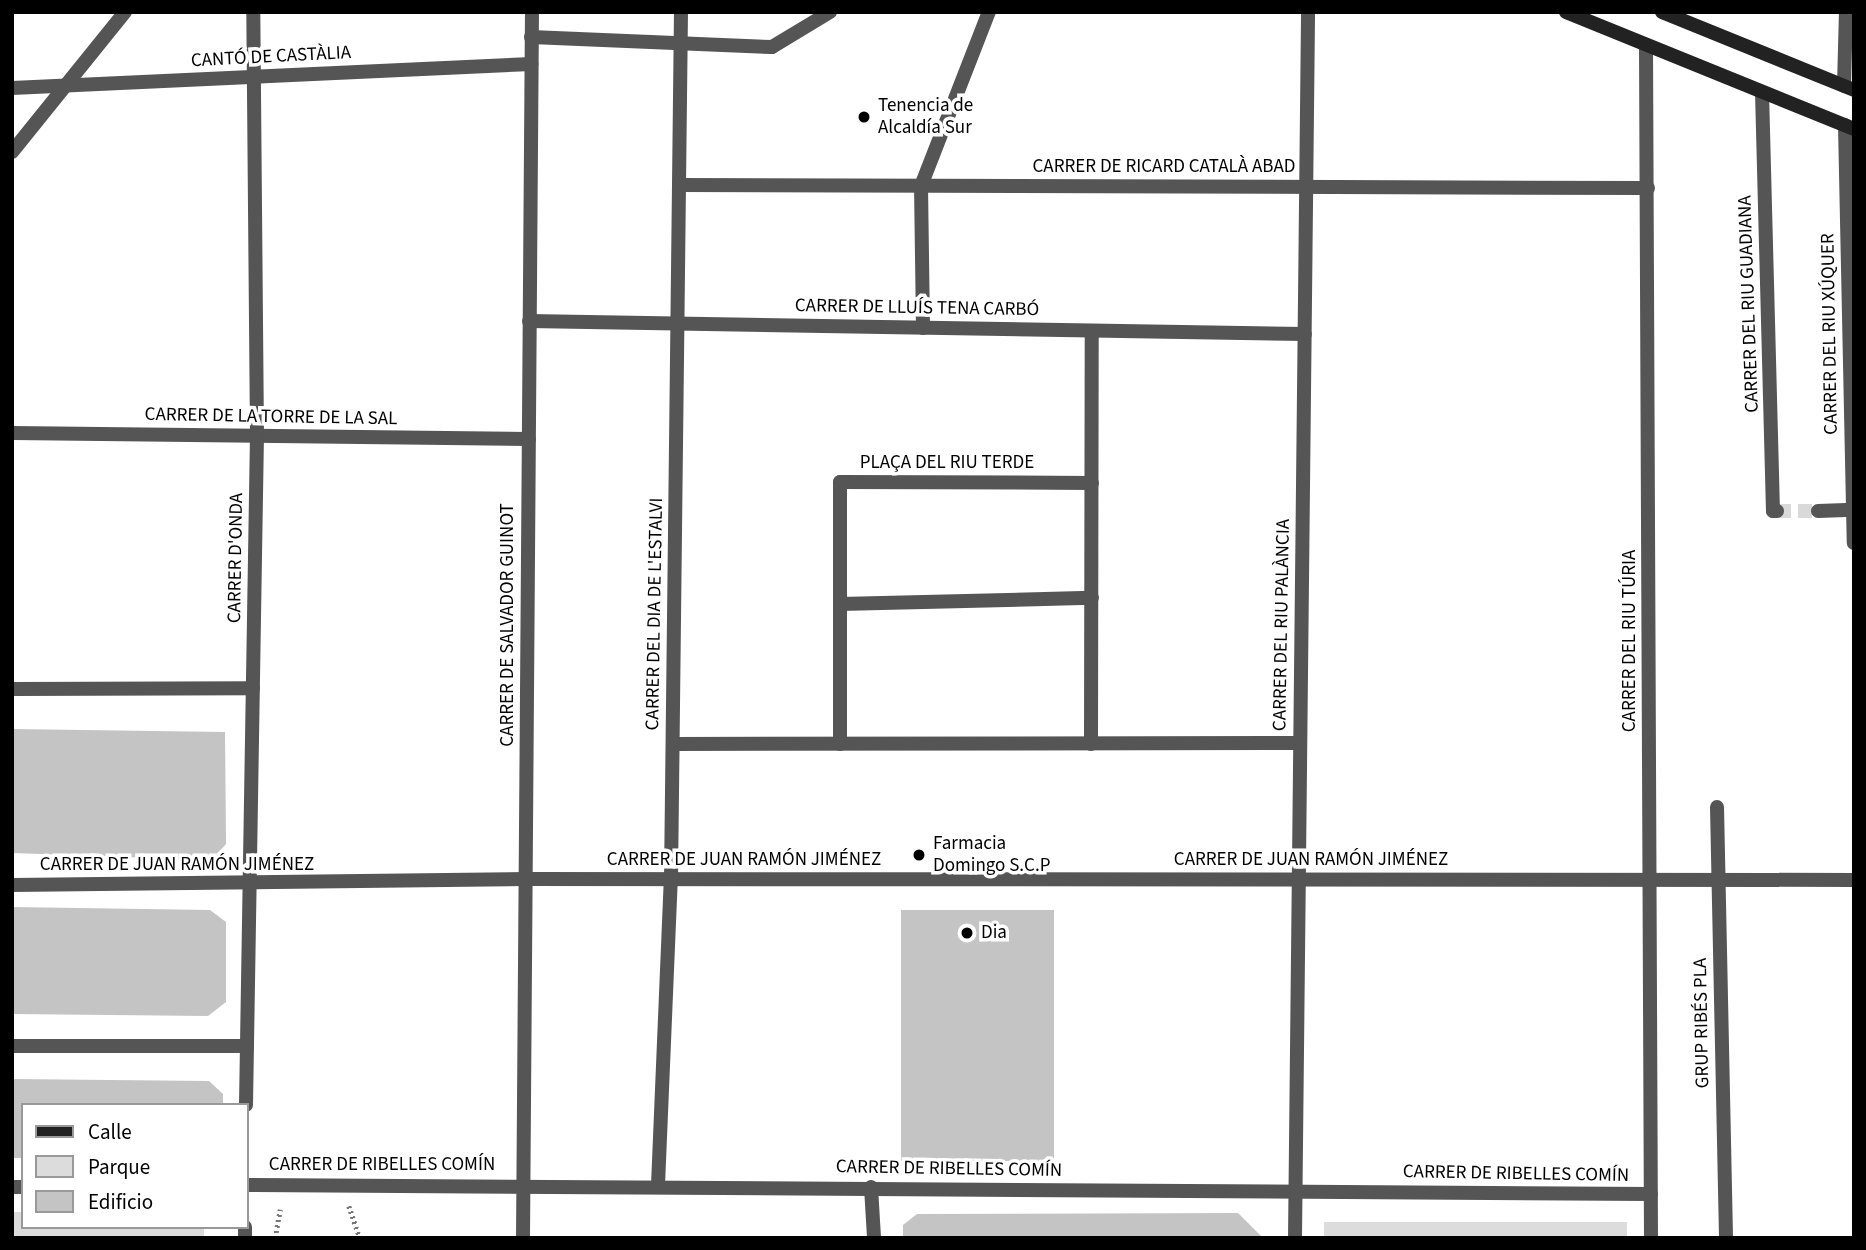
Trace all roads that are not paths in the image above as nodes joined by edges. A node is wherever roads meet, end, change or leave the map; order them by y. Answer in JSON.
{"nodes":[{"id":1,"x":125,"y":12,"type":"edge"},
{"id":2,"x":253,"y":12,"type":"edge"},
{"id":3,"x":532,"y":12,"type":"edge"},
{"id":4,"x":681,"y":12,"type":"edge"},
{"id":5,"x":830,"y":12,"type":"edge"},
{"id":6,"x":989,"y":12,"type":"edge"},
{"id":7,"x":1308,"y":12,"type":"edge"},
{"id":8,"x":1566,"y":12,"type":"edge"},
{"id":9,"x":1662,"y":12,"type":"edge"},
{"id":10,"x":1846,"y":12,"type":"edge"},
{"id":11,"x":531,"y":37,"type":"junction"},
{"id":12,"x":681,"y":44,"type":"junction"},
{"id":13,"x":1646,"y":45,"type":"junction"},
{"id":14,"x":531,"y":64,"type":"junction"},
{"id":15,"x":253,"y":76,"type":"junction"},
{"id":16,"x":12,"y":88,"type":"edge"},
{"id":17,"x":60,"y":88,"type":"junction"},
{"id":18,"x":1849,"y":88,"type":"edge"},
{"id":19,"x":1762,"y":92,"type":"junction"},
{"id":20,"x":1849,"y":127,"type":"edge"},
{"id":21,"x":12,"y":152,"type":"edge"},
{"id":22,"x":679,"y":185,"type":"junction"},
{"id":23,"x":921,"y":186,"type":"junction"},
{"id":24,"x":1306,"y":187,"type":"junction"},
{"id":25,"x":1648,"y":188,"type":"junction"},
{"id":26,"x":529,"y":321,"type":"junction"},
{"id":27,"x":678,"y":324,"type":"junction"},
{"id":28,"x":923,"y":328,"type":"junction"},
{"id":29,"x":1092,"y":331,"type":"junction"},
{"id":30,"x":1305,"y":334,"type":"junction"},
{"id":31,"x":12,"y":433,"type":"edge"},
{"id":32,"x":257,"y":436,"type":"junction"},
{"id":33,"x":528,"y":439,"type":"junction"},
{"id":34,"x":1092,"y":483,"type":"junction"},
{"id":35,"x":1853,"y":510,"type":"edge"},
{"id":36,"x":1777,"y":511,"type":"dead end"},
{"id":37,"x":1818,"y":511,"type":"tunnel mouth"},
{"id":38,"x":1854,"y":543,"type":"edge"},
{"id":39,"x":1092,"y":598,"type":"junction"},
{"id":40,"x":840,"y":604,"type":"junction"},
{"id":41,"x":253,"y":688,"type":"junction"},
{"id":42,"x":12,"y":689,"type":"edge"},
{"id":43,"x":1300,"y":743,"type":"junction"},
{"id":44,"x":673,"y":744,"type":"junction"},
{"id":45,"x":840,"y":744,"type":"junction"},
{"id":46,"x":1091,"y":744,"type":"junction"},
{"id":47,"x":1717,"y":807,"type":"dead end"},
{"id":48,"x":525,"y":879,"type":"junction"},
{"id":49,"x":671,"y":879,"type":"junction"},
{"id":50,"x":1298,"y":879,"type":"junction"},
{"id":51,"x":1649,"y":880,"type":"junction"},
{"id":52,"x":1718,"y":880,"type":"junction"},
{"id":53,"x":1854,"y":880,"type":"edge"},
{"id":54,"x":12,"y":884,"type":"edge"},
{"id":55,"x":250,"y":885,"type":"junction"},
{"id":56,"x":12,"y":1046,"type":"edge"},
{"id":57,"x":247,"y":1046,"type":"junction"},
{"id":58,"x":246,"y":1103,"type":"edge"},
{"id":59,"x":523,"y":1184,"type":"junction"},
{"id":60,"x":248,"y":1185,"type":"edge"},
{"id":61,"x":659,"y":1185,"type":"junction"},
{"id":62,"x":871,"y":1187,"type":"junction"},
{"id":63,"x":1295,"y":1191,"type":"junction"},
{"id":64,"x":1651,"y":1194,"type":"junction"},
{"id":65,"x":523,"y":1238,"type":"edge"},
{"id":66,"x":874,"y":1238,"type":"edge"},
{"id":67,"x":1295,"y":1238,"type":"edge"},
{"id":68,"x":1651,"y":1238,"type":"edge"},
{"id":69,"x":1726,"y":1238,"type":"edge"}],
"edges":[{"from":1,"to":17,"type":"street"},
{"from":2,"to":15,"type":"street","name":"CARRER D'ONDA"},
{"from":3,"to":11,"type":"street","name":"CARRER DE SALVADOR GUINOT"},
{"from":4,"to":12,"type":"street","name":"CARRER DEL DIA DE L'ESTALVI"},
{"from":5,"to":12,"type":"street"},
{"from":6,"to":23,"type":"street"},
{"from":7,"to":24,"type":"street","name":"CARRER DEL RIU PALÀNCIA"},
{"from":8,"to":13,"type":"main road"},
{"from":9,"to":18,"type":"main road"},
{"from":10,"to":18,"type":"street"},
{"from":11,"to":12,"type":"street"},
{"from":11,"to":14,"type":"street","name":"CARRER DE SALVADOR GUINOT"},
{"from":12,"to":22,"type":"street","name":"CARRER DEL DIA DE L'ESTALVI"},
{"from":13,"to":19,"type":"main road"},
{"from":13,"to":25,"type":"street","name":"CARRER DEL RIU TÚRIA"},
{"from":14,"to":15,"type":"street","name":"CANTÓ DE CASTÀLIA"},
{"from":14,"to":26,"type":"street","name":"CARRER DE SALVADOR GUINOT"},
{"from":15,"to":17,"type":"street","name":"CANTÓ DE CASTÀLIA"},
{"from":15,"to":32,"type":"street","name":"CARRER D'ONDA"},
{"from":16,"to":17,"type":"street","name":"CANTÓ DE CASTÀLIA"},
{"from":17,"to":21,"type":"street"},
{"from":19,"to":20,"type":"main road"},
{"from":19,"to":36,"type":"street","name":"CARRER DEL RIU GUADIANA"},
{"from":20,"to":35,"type":"street","name":"CARRER DEL RIU XÚQUER"},
{"from":22,"to":23,"type":"street","name":"CARRER DE RICARD CATALÀ ABAD"},
{"from":22,"to":27,"type":"street","name":"CARRER DEL DIA DE L'ESTALVI"},
{"from":23,"to":24,"type":"street","name":"CARRER DE RICARD CATALÀ ABAD"},
{"from":23,"to":28,"type":"street"},
{"from":24,"to":25,"type":"street","name":"CARRER DE RICARD CATALÀ ABAD"},
{"from":24,"to":30,"type":"street","name":"CARRER DEL RIU PALÀNCIA"},
{"from":25,"to":51,"type":"street","name":"CARRER DEL RIU TÚRIA"},
{"from":26,"to":27,"type":"street","name":"CARRER DE LLUÍS TENA CARBÓ"},
{"from":26,"to":33,"type":"street","name":"CARRER DE SALVADOR GUINOT"},
{"from":27,"to":28,"type":"street","name":"CARRER DE LLUÍS TENA CARBÓ"},
{"from":27,"to":44,"type":"street","name":"CARRER DEL DIA DE L'ESTALVI"},
{"from":28,"to":29,"type":"street","name":"CARRER DE LLUÍS TENA CARBÓ"},
{"from":29,"to":30,"type":"street","name":"CARRER DE LLUÍS TENA CARBÓ"},
{"from":29,"to":34,"type":"street"},
{"from":30,"to":43,"type":"street","name":"CARRER DEL RIU PALÀNCIA"},
{"from":31,"to":32,"type":"street","name":"CARRER DE LA TORRE DE LA SAL"},
{"from":32,"to":33,"type":"street","name":"CARRER DE LA TORRE DE LA SAL"},
{"from":32,"to":41,"type":"street","name":"CARRER D'ONDA"},
{"from":33,"to":48,"type":"street","name":"CARRER DE SALVADOR GUINOT"},
{"from":34,"to":39,"type":"street"},
{"from":34,"to":40,"type":"street","name":"PLAÇA DEL RIU TERDE"},
{"from":35,"to":37,"type":"street"},
{"from":35,"to":38,"type":"street","name":"CARRER DEL RIU XÚQUER"},
{"from":39,"to":40,"type":"street"},
{"from":39,"to":46,"type":"street"},
{"from":40,"to":45,"type":"street","name":"PLAÇA DEL RIU TERDE"},
{"from":41,"to":42,"type":"street"},
{"from":41,"to":55,"type":"street","name":"CARRER D'ONDA"},
{"from":43,"to":46,"type":"street"},
{"from":43,"to":50,"type":"street","name":"CARRER DEL RIU PALÀNCIA"},
{"from":44,"to":45,"type":"street"},
{"from":44,"to":49,"type":"street","name":"CARRER DEL DIA DE L'ESTALVI"},
{"from":45,"to":46,"type":"street"},
{"from":47,"to":52,"type":"street","name":"GRUP RIBÉS PLA"},
{"from":48,"to":49,"type":"street","name":"CARRER DE JUAN RAMÓN JIMÉNEZ"},
{"from":48,"to":55,"type":"street","name":"CARRER DE JUAN RAMÓN JIMÉNEZ"},
{"from":48,"to":59,"type":"street","name":"CARRER DE SALVADOR GUINOT"},
{"from":49,"to":50,"type":"street","name":"CARRER DE JUAN RAMÓN JIMÉNEZ"},
{"from":49,"to":61,"type":"street","name":"CARRER DEL DIA DE L'ESTALVI"},
{"from":50,"to":51,"type":"street","name":"CARRER DE JUAN RAMÓN JIMÉNEZ"},
{"from":50,"to":63,"type":"street","name":"CARRER DEL RIU PALÀNCIA"},
{"from":51,"to":52,"type":"street","name":"CARRER DE JUAN RAMÓN JIMÉNEZ"},
{"from":51,"to":64,"type":"street","name":"CARRER DEL RIU TÚRIA"},
{"from":52,"to":53,"type":"street","name":"CARRER DE JUAN RAMÓN JIMÉNEZ"},
{"from":52,"to":69,"type":"street","name":"GRUP RIBÉS PLA"},
{"from":54,"to":55,"type":"street","name":"CARRER DE JUAN RAMÓN JIMÉNEZ"},
{"from":55,"to":57,"type":"street","name":"CARRER D'ONDA"},
{"from":56,"to":57,"type":"street"},
{"from":57,"to":58,"type":"street","name":"CARRER D'ONDA"},
{"from":59,"to":60,"type":"street","name":"CARRER DE RIBELLES COMÍN"},
{"from":59,"to":61,"type":"street","name":"CARRER DE RIBELLES COMÍN"},
{"from":59,"to":65,"type":"street","name":"CARRER DE SALVADOR GUINOT"},
{"from":61,"to":62,"type":"street","name":"CARRER DE RIBELLES COMÍN"},
{"from":62,"to":63,"type":"street","name":"CARRER DE RIBELLES COMÍN"},
{"from":62,"to":66,"type":"street"},
{"from":63,"to":64,"type":"street","name":"CARRER DE RIBELLES COMÍN"},
{"from":63,"to":67,"type":"street","name":"CARRER DEL RIU PALÀNCIA"},
{"from":64,"to":68,"type":"street","name":"CARRER DEL RIU TÚRIA"}]}
